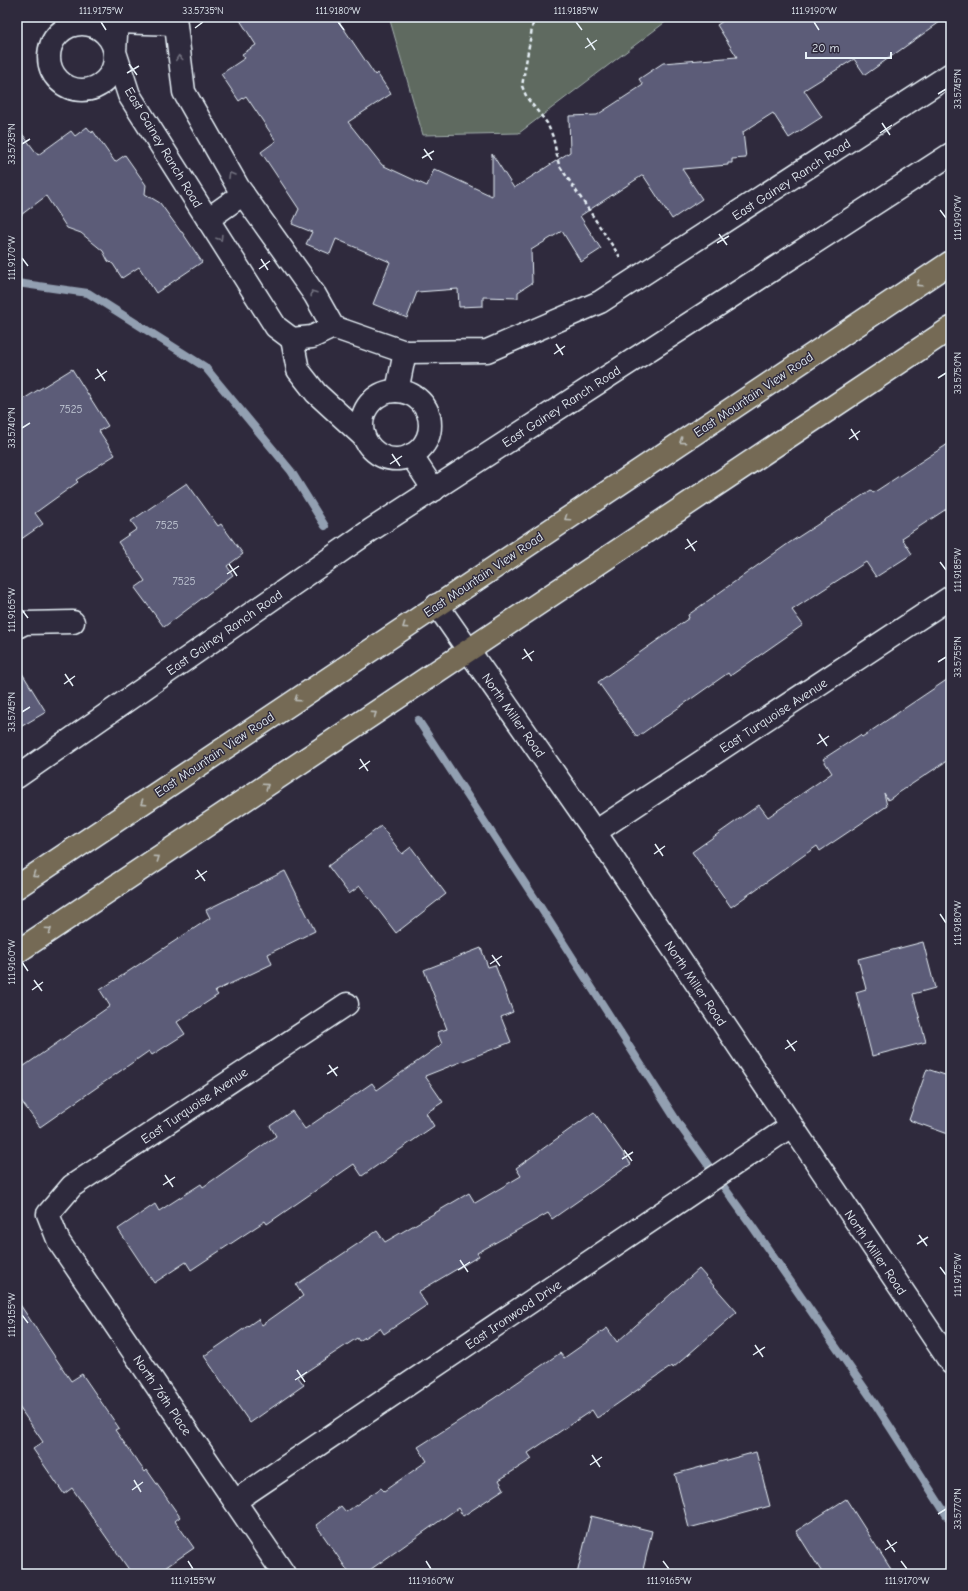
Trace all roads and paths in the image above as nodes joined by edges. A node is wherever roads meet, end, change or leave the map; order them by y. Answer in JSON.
{"nodes":[{"id":1,"x":534,"y":17,"type":"edge"},
{"id":2,"x":117,"y":20,"type":"edge"},
{"id":3,"x":175,"y":20,"type":"edge"},
{"id":4,"x":951,"y":74,"type":"edge"},
{"id":5,"x":951,"y":154,"type":"edge"},
{"id":6,"x":243,"y":194,"type":"junction"},
{"id":7,"x":208,"y":219,"type":"junction"},
{"id":8,"x":951,"y":262,"type":"edge"},
{"id":9,"x":635,"y":280,"type":"junction"},
{"id":10,"x":333,"y":327,"type":"junction"},
{"id":11,"x":951,"y":328,"type":"edge"},
{"id":12,"x":292,"y":339,"type":"junction"},
{"id":13,"x":405,"y":352,"type":"junction"},
{"id":14,"x":398,"y":391,"type":"junction"},
{"id":15,"x":364,"y":437,"type":"junction"},
{"id":16,"x":411,"y":455,"type":"junction"},
{"id":17,"x":434,"y":490,"type":"junction"},
{"id":18,"x":951,"y":597,"type":"edge"},
{"id":19,"x":437,"y":605,"type":"junction"},
{"id":20,"x":73,"y":622,"type":"dead end"},
{"id":21,"x":17,"y":627,"type":"edge"},
{"id":22,"x":469,"y":650,"type":"junction"},
{"id":23,"x":17,"y":777,"type":"edge"},
{"id":24,"x":595,"y":832,"type":"junction"},
{"id":25,"x":17,"y":887,"type":"edge"},
{"id":26,"x":17,"y":952,"type":"edge"},
{"id":27,"x":347,"y":1004,"type":"dead end"},
{"id":28,"x":791,"y":1126,"type":"junction"},
{"id":29,"x":48,"y":1214,"type":"joint"},
{"id":30,"x":951,"y":1363,"type":"edge"},
{"id":31,"x":235,"y":1501,"type":"junction"},
{"id":32,"x":284,"y":1574,"type":"edge"}],
"edges":[{"from":1,"to":9,"type":"path"},
{"from":2,"to":3,"type":"street","name":"East Gainey Ranch Road"},
{"from":2,"to":7,"type":"street","name":"East Gainey Ranch Road"},
{"from":6,"to":3,"type":"street","name":"East Gainey Ranch Road","one_way":true},
{"from":4,"to":9,"type":"street","name":"East Gainey Ranch Road"},
{"from":5,"to":17,"type":"street","name":"East Gainey Ranch Road"},
{"from":6,"to":7,"type":"street","name":"East Gainey Ranch Road"},
{"from":10,"to":6,"type":"street","name":"East Gainey Ranch Road","one_way":true},
{"from":7,"to":12,"type":"street","name":"East Gainey Ranch Road","one_way":true},
{"from":8,"to":19,"type":"main road","name":"East Mountain View Road","one_way":true},
{"from":9,"to":13,"type":"street","name":"East Gainey Ranch Road"},
{"from":10,"to":12,"type":"street"},
{"from":10,"to":13,"type":"street","name":"East Gainey Ranch Road"},
{"from":11,"to":22,"type":"main road"},
{"from":12,"to":15,"type":"street"},
{"from":13,"to":14,"type":"street"},
{"from":14,"to":15,"type":"street"},
{"from":14,"to":16,"type":"street"},
{"from":15,"to":16,"type":"street"},
{"from":16,"to":17,"type":"street"},
{"from":17,"to":23,"type":"street","name":"East Gainey Ranch Road"},
{"from":18,"to":24,"type":"street","name":"East Turquoise Avenue"},
{"from":19,"to":22,"type":"street","name":"North Miller Road"},
{"from":19,"to":25,"type":"main road","name":"East Mountain View Road","one_way":true},
{"from":20,"to":21,"type":"street"},
{"from":22,"to":24,"type":"street","name":"North Miller Road"},
{"from":26,"to":22,"type":"main road","one_way":true},
{"from":24,"to":28,"type":"street","name":"North Miller Road"},
{"from":27,"to":29,"type":"street","name":"East Turquoise Avenue"},
{"from":28,"to":30,"type":"street","name":"North Miller Road"},
{"from":28,"to":31,"type":"street","name":"East Ironwood Drive"},
{"from":29,"to":31,"type":"street","name":"North 76th Place"},
{"from":31,"to":32,"type":"street","name":"North 76th Place"}]}
